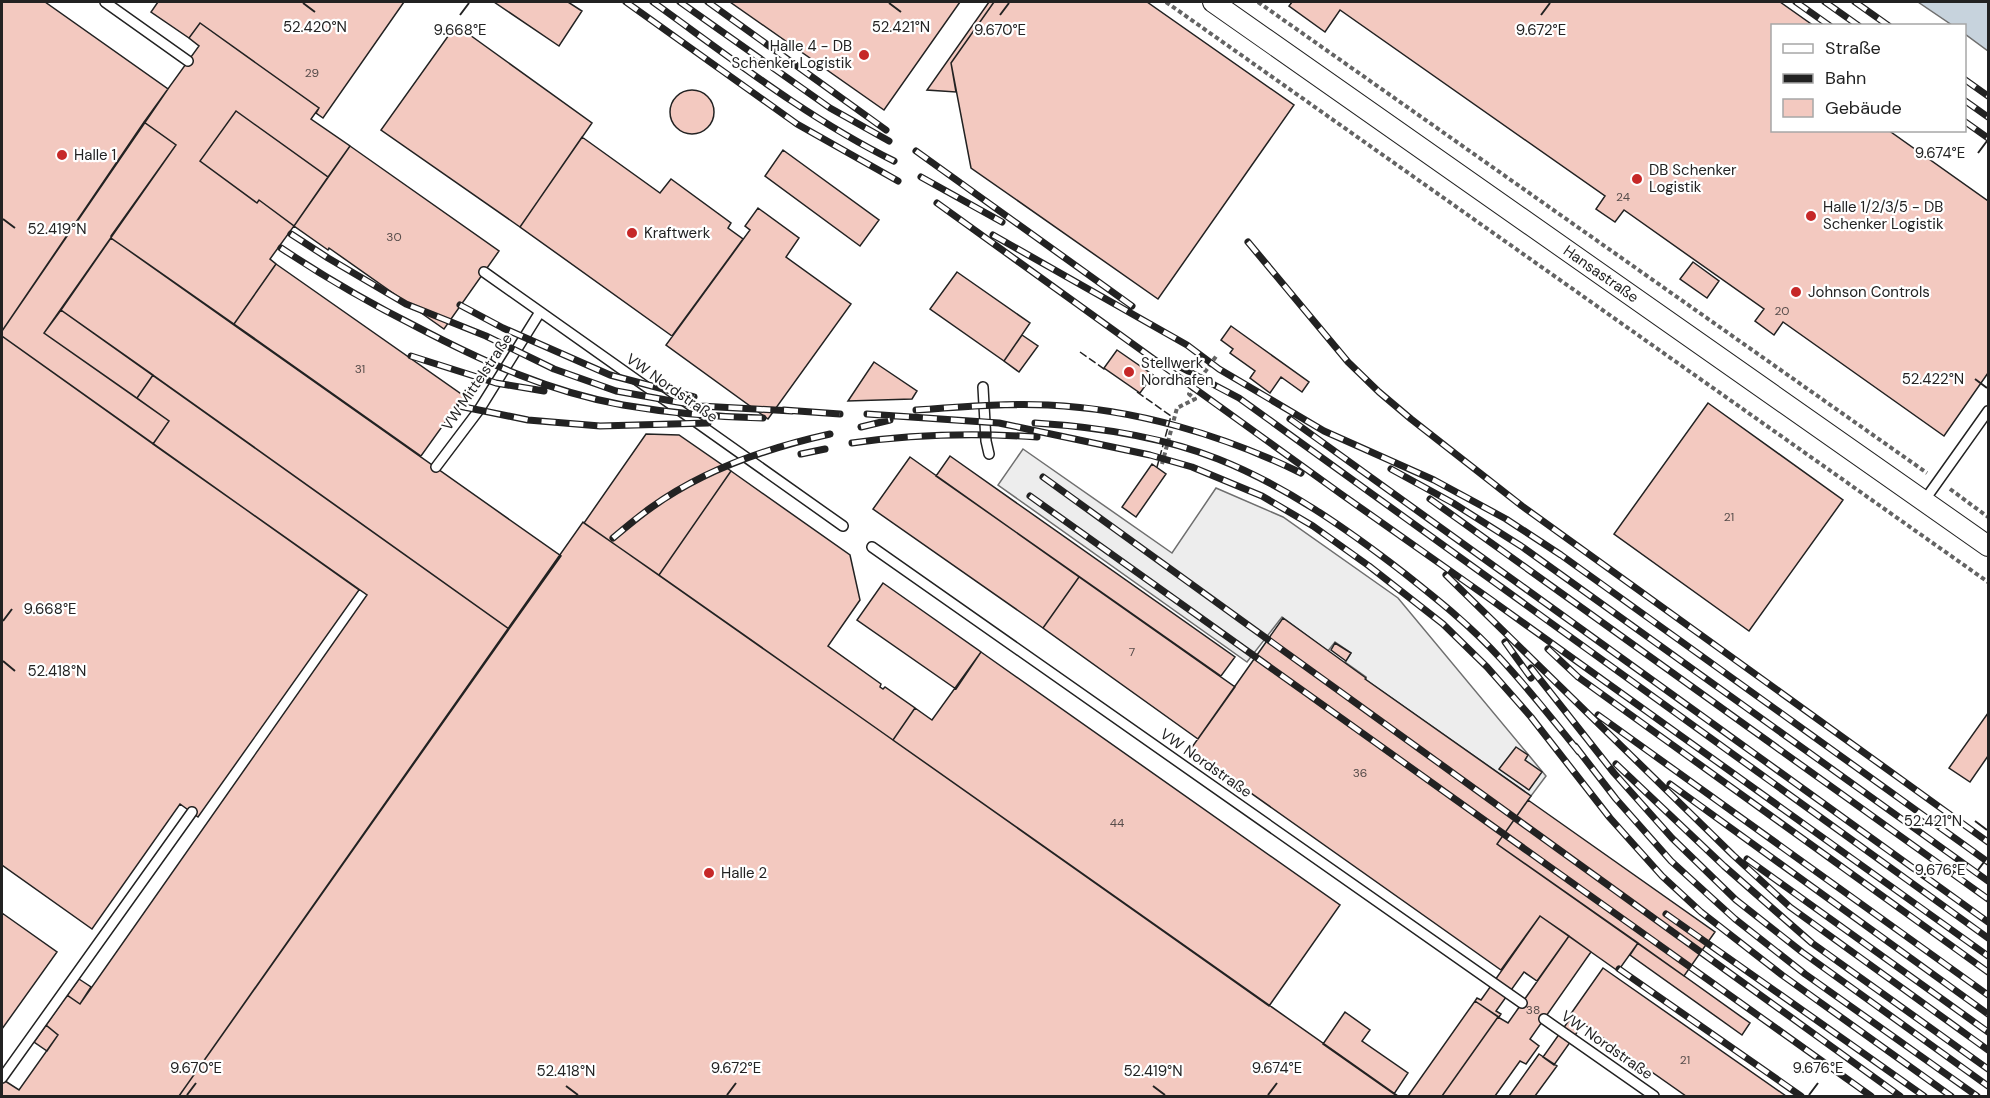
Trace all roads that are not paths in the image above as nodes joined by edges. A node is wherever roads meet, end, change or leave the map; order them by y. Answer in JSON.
{"nodes":[{"id":1,"x":105,"y":2,"type":"edge"},
{"id":2,"x":1213,"y":2,"type":"edge"},
{"id":3,"x":188,"y":61,"type":"dead end"},
{"id":4,"x":484,"y":272,"type":"dead end"},
{"id":5,"x":540,"y":312,"type":"junction"},
{"id":6,"x":983,"y":387,"type":"dead end"},
{"id":7,"x":1989,"y":411,"type":"edge"},
{"id":8,"x":989,"y":454,"type":"dead end"},
{"id":9,"x":436,"y":467,"type":"dead end"},
{"id":10,"x":1924,"y":501,"type":"junction"},
{"id":11,"x":843,"y":526,"type":"dead end"},
{"id":12,"x":1989,"y":546,"type":"edge"},
{"id":13,"x":872,"y":547,"type":"dead end"},
{"id":14,"x":192,"y":812,"type":"dead end"},
{"id":15,"x":1522,"y":1003,"type":"dead end"},
{"id":16,"x":1544,"y":1019,"type":"dead end"},
{"id":17,"x":2,"y":1078,"type":"edge"},
{"id":18,"x":1654,"y":1096,"type":"edge"}],
"edges":[{"from":1,"to":3,"type":"lane"},
{"from":2,"to":10,"type":"street","name":"Hansastraße"},
{"from":4,"to":5,"type":"lane","name":"VW Nordstraße"},
{"from":5,"to":9,"type":"lane","name":"VW Mittelstraße"},
{"from":5,"to":11,"type":"lane","name":"VW Nordstraße"},
{"from":6,"to":8,"type":"lane"},
{"from":7,"to":10,"type":"lane"},
{"from":10,"to":12,"type":"street","name":"Hansastraße"},
{"from":13,"to":15,"type":"lane","name":"VW Nordstraße"},
{"from":14,"to":17,"type":"lane"},
{"from":16,"to":18,"type":"lane","name":"VW Nordstraße"}]}
